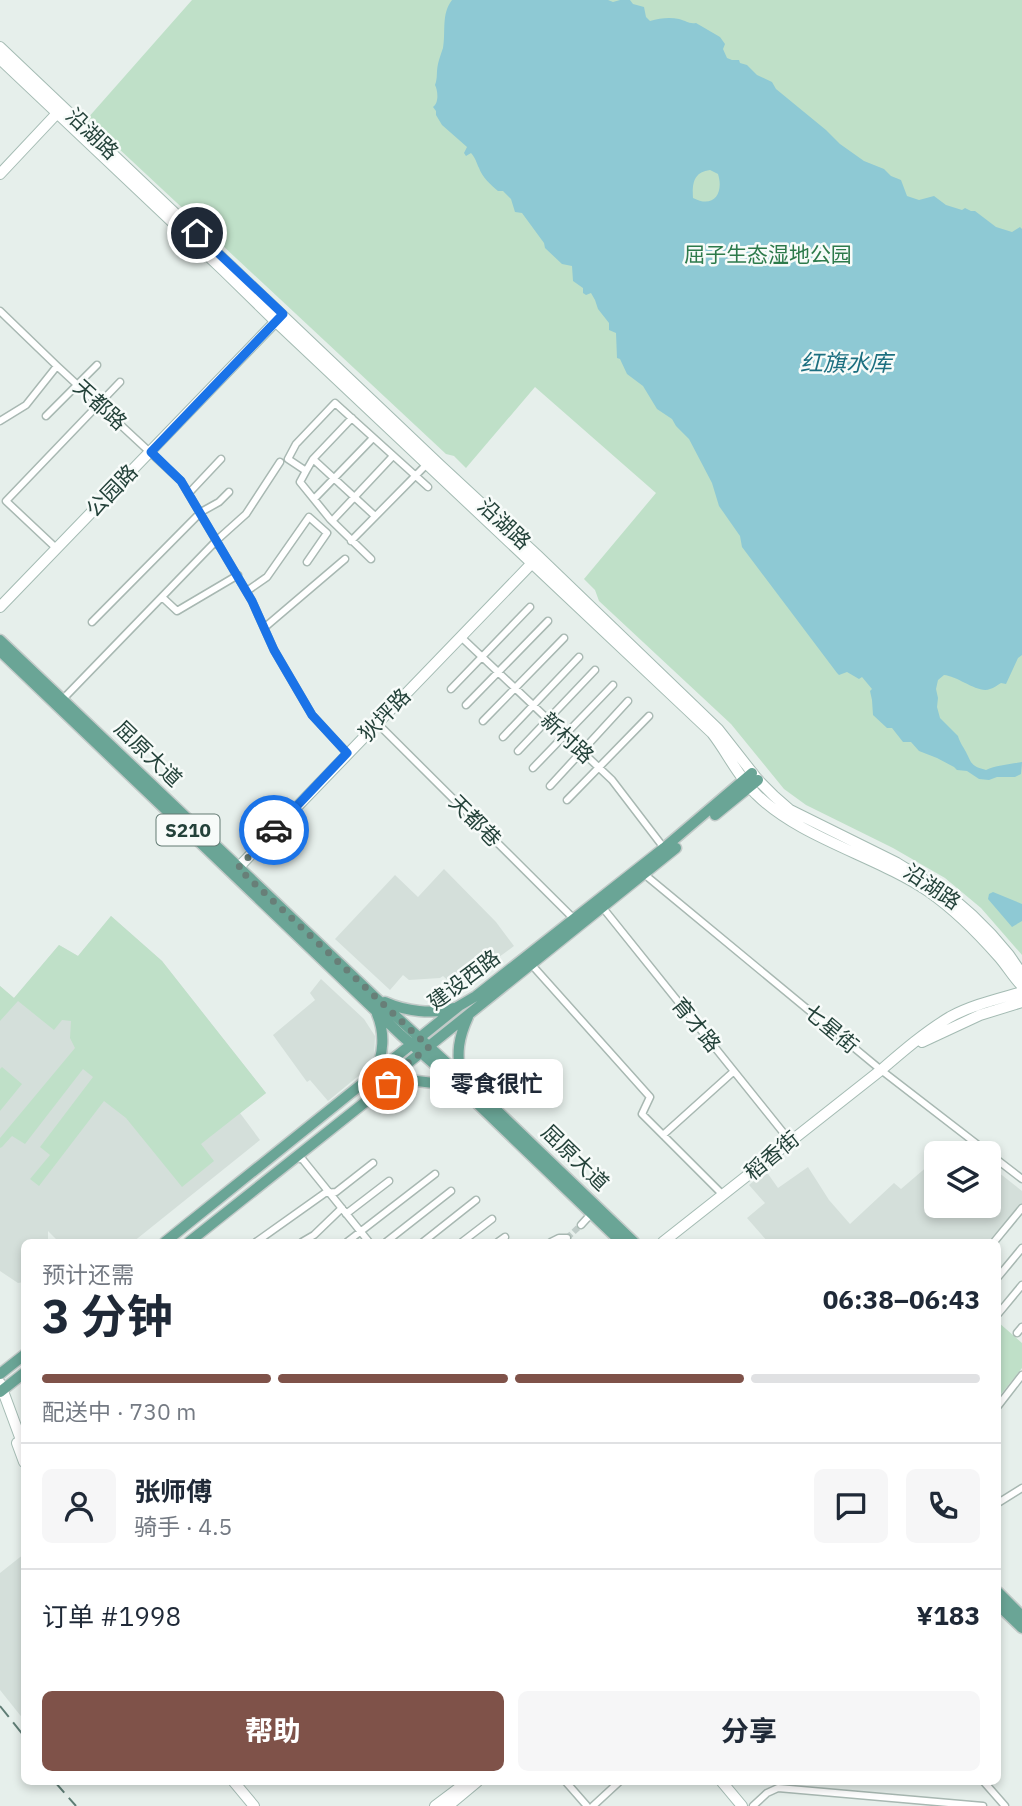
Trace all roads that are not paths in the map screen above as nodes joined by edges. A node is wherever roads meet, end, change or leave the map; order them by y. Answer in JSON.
{"nodes":[{"id":1,"x":0,"y":47,"type":"edge"},
{"id":2,"x":0,"y":58,"type":"edge"},
{"id":3,"x":60,"y":109,"type":"junction"},
{"id":4,"x":0,"y":174,"type":"edge"},
{"id":5,"x":0,"y":310,"type":"edge"},
{"id":6,"x":279,"y":318,"type":"junction"},
{"id":7,"x":57,"y":366,"type":"junction"},
{"id":8,"x":97,"y":366,"type":"dead end"},
{"id":9,"x":120,"y":382,"type":"dead end"},
{"id":10,"x":78,"y":385,"type":"junction"},
{"id":11,"x":99,"y":403,"type":"junction"},
{"id":12,"x":46,"y":416,"type":"dead end"},
{"id":13,"x":352,"y":418,"type":"junction"},
{"id":14,"x":0,"y":421,"type":"edge"},
{"id":15,"x":373,"y":439,"type":"junction"},
{"id":16,"x":151,"y":452,"type":"junction"},
{"id":17,"x":393,"y":456,"type":"junction"},
{"id":18,"x":221,"y":459,"type":"dead end"},
{"id":19,"x":313,"y":459,"type":"junction"},
{"id":20,"x":280,"y":462,"type":"dead end"},
{"id":21,"x":427,"y":464,"type":"junction"},
{"id":22,"x":306,"y":471,"type":"junction"},
{"id":23,"x":415,"y":476,"type":"junction"},
{"id":24,"x":334,"y":478,"type":"junction"},
{"id":25,"x":428,"y":487,"type":"dead end"},
{"id":26,"x":229,"y":492,"type":"dead end"},
{"id":27,"x":189,"y":493,"type":"junction"},
{"id":28,"x":354,"y":497,"type":"junction"},
{"id":29,"x":3,"y":499,"type":"edge"},
{"id":30,"x":313,"y":499,"type":"junction"},
{"id":31,"x":201,"y":512,"type":"junction"},
{"id":32,"x":375,"y":516,"type":"junction"},
{"id":33,"x":331,"y":522,"type":"junction"},
{"id":34,"x":217,"y":540,"type":"junction"},
{"id":35,"x":351,"y":541,"type":"junction"},
{"id":36,"x":57,"y":548,"type":"junction"},
{"id":37,"x":345,"y":559,"type":"dead end"},
{"id":38,"x":371,"y":559,"type":"dead end"},
{"id":39,"x":535,"y":560,"type":"junction"},
{"id":40,"x":307,"y":562,"type":"dead end"},
{"id":41,"x":238,"y":575,"type":"junction"},
{"id":42,"x":247,"y":591,"type":"junction"},
{"id":43,"x":162,"y":597,"type":"junction"},
{"id":44,"x":0,"y":607,"type":"edge"},
{"id":45,"x":530,"y":607,"type":"dead end"},
{"id":46,"x":548,"y":621,"type":"dead end"},
{"id":47,"x":92,"y":622,"type":"dead end"},
{"id":48,"x":264,"y":628,"type":"junction"},
{"id":49,"x":460,"y":636,"type":"junction"},
{"id":50,"x":564,"y":638,"type":"dead end"},
{"id":51,"x":0,"y":640,"type":"edge"},
{"id":52,"x":0,"y":651,"type":"edge"},
{"id":53,"x":482,"y":657,"type":"junction"},
{"id":54,"x":579,"y":657,"type":"dead end"},
{"id":55,"x":596,"y":670,"type":"dead end"},
{"id":56,"x":498,"y":672,"type":"junction"},
{"id":57,"x":613,"y":685,"type":"dead end"},
{"id":58,"x":452,"y":689,"type":"dead end"},
{"id":59,"x":515,"y":689,"type":"junction"},
{"id":60,"x":62,"y":699,"type":"junction"},
{"id":61,"x":628,"y":701,"type":"dead end"},
{"id":62,"x":466,"y":705,"type":"dead end"},
{"id":63,"x":533,"y":705,"type":"junction"},
{"id":64,"x":649,"y":716,"type":"dead end"},
{"id":65,"x":548,"y":720,"type":"junction"},
{"id":66,"x":483,"y":721,"type":"dead end"},
{"id":67,"x":377,"y":723,"type":"junction"},
{"id":68,"x":564,"y":735,"type":"junction"},
{"id":69,"x":503,"y":737,"type":"dead end"},
{"id":70,"x":518,"y":751,"type":"dead end"},
{"id":71,"x":581,"y":751,"type":"junction"},
{"id":72,"x":347,"y":753,"type":"junction"},
{"id":73,"x":533,"y":768,"type":"dead end"},
{"id":74,"x":599,"y":768,"type":"junction"},
{"id":75,"x":751,"y":780,"type":"junction"},
{"id":76,"x":550,"y":786,"type":"dead end"},
{"id":77,"x":567,"y":800,"type":"dead end"},
{"id":78,"x":664,"y":848,"type":"junction"},
{"id":79,"x":235,"y":871,"type":"junction"},
{"id":80,"x":644,"y":874,"type":"junction"},
{"id":81,"x":603,"y":908,"type":"junction"},
{"id":82,"x":574,"y":919,"type":"junction"},
{"id":83,"x":531,"y":964,"type":"junction"},
{"id":84,"x":1019,"y":980,"type":"edge"},
{"id":85,"x":1022,"y":992,"type":"edge"},
{"id":86,"x":376,"y":998,"type":"junction"},
{"id":87,"x":1002,"y":998,"type":"junction"},
{"id":88,"x":1022,"y":1002,"type":"edge"},
{"id":89,"x":459,"y":1006,"type":"junction"},
{"id":90,"x":375,"y":1010,"type":"junction"},
{"id":91,"x":468,"y":1017,"type":"junction"},
{"id":92,"x":416,"y":1041,"type":"junction"},
{"id":93,"x":425,"y":1050,"type":"junction"},
{"id":94,"x":883,"y":1071,"type":"junction"},
{"id":95,"x":733,"y":1072,"type":"junction"},
{"id":96,"x":370,"y":1078,"type":"junction"},
{"id":97,"x":460,"y":1081,"type":"junction"},
{"id":98,"x":388,"y":1084,"type":"junction"},
{"id":99,"x":663,"y":1135,"type":"junction"},
{"id":100,"x":790,"y":1141,"type":"junction"},
{"id":101,"x":295,"y":1156,"type":"junction"},
{"id":102,"x":373,"y":1163,"type":"dead end"},
{"id":103,"x":435,"y":1174,"type":"dead end"},
{"id":104,"x":1022,"y":1178,"type":"edge"},
{"id":105,"x":389,"y":1181,"type":"dead end"},
{"id":106,"x":451,"y":1191,"type":"dead end"},
{"id":107,"x":329,"y":1192,"type":"junction"},
{"id":108,"x":723,"y":1195,"type":"junction"},
{"id":109,"x":476,"y":1200,"type":"dead end"},
{"id":110,"x":1022,"y":1208,"type":"edge"},
{"id":111,"x":344,"y":1211,"type":"junction"},
{"id":112,"x":591,"y":1214,"type":"junction"},
{"id":113,"x":492,"y":1219,"type":"dead end"},
{"id":114,"x":581,"y":1225,"type":"tunnel mouth"},
{"id":115,"x":360,"y":1232,"type":"junction"},
{"id":116,"x":505,"y":1237,"type":"dead end"},
{"id":117,"x":567,"y":1238,"type":"dead end"},
{"id":118,"x":169,"y":1239,"type":"edge"},
{"id":119,"x":193,"y":1239,"type":"edge"},
{"id":120,"x":260,"y":1239,"type":"edge"},
{"id":121,"x":307,"y":1239,"type":"edge"},
{"id":122,"x":351,"y":1239,"type":"edge"},
{"id":123,"x":366,"y":1239,"type":"edge"},
{"id":124,"x":390,"y":1239,"type":"edge"},
{"id":125,"x":427,"y":1239,"type":"edge"},
{"id":126,"x":466,"y":1239,"type":"edge"},
{"id":127,"x":502,"y":1239,"type":"edge"},
{"id":128,"x":557,"y":1239,"type":"edge"},
{"id":129,"x":618,"y":1239,"type":"edge"},
{"id":130,"x":631,"y":1239,"type":"edge"},
{"id":131,"x":667,"y":1239,"type":"edge"},
{"id":132,"x":676,"y":1239,"type":"edge"},
{"id":133,"x":996,"y":1239,"type":"edge"},
{"id":134,"x":1022,"y":1248,"type":"edge"},
{"id":135,"x":1001,"y":1274,"type":"edge"},
{"id":136,"x":1022,"y":1284,"type":"edge"},
{"id":137,"x":1001,"y":1310,"type":"edge"},
{"id":138,"x":21,"y":1356,"type":"edge"},
{"id":139,"x":0,"y":1374,"type":"edge"},
{"id":140,"x":21,"y":1375,"type":"edge"},
{"id":141,"x":1022,"y":1375,"type":"edge"},
{"id":142,"x":1,"y":1388,"type":"edge"},
{"id":143,"x":1001,"y":1402,"type":"edge"},
{"id":144,"x":0,"y":1404,"type":"edge"},
{"id":145,"x":21,"y":1440,"type":"edge"},
{"id":146,"x":21,"y":1455,"type":"edge"},
{"id":147,"x":1022,"y":1488,"type":"edge"},
{"id":148,"x":1001,"y":1501,"type":"edge"},
{"id":149,"x":1001,"y":1595,"type":"edge"},
{"id":150,"x":1001,"y":1608,"type":"edge"},
{"id":151,"x":1022,"y":1616,"type":"edge"},
{"id":152,"x":1022,"y":1628,"type":"edge"},
{"id":153,"x":238,"y":1785,"type":"edge"},
{"id":154,"x":463,"y":1785,"type":"edge"},
{"id":155,"x":473,"y":1785,"type":"edge"},
{"id":156,"x":569,"y":1785,"type":"edge"},
{"id":157,"x":616,"y":1785,"type":"edge"},
{"id":158,"x":724,"y":1785,"type":"edge"},
{"id":159,"x":988,"y":1785,"type":"edge"},
{"id":160,"x":256,"y":1806,"type":"edge"},
{"id":161,"x":435,"y":1806,"type":"edge"},
{"id":162,"x":447,"y":1806,"type":"edge"},
{"id":163,"x":587,"y":1806,"type":"edge"},
{"id":164,"x":593,"y":1806,"type":"edge"},
{"id":165,"x":742,"y":1806,"type":"edge"},
{"id":166,"x":753,"y":1806,"type":"edge"},
{"id":167,"x":983,"y":1806,"type":"edge"},
{"id":168,"x":1005,"y":1806,"type":"edge"}],
"edges":[{"from":1,"to":3,"type":"main road","name":"沿湖路"},
{"from":2,"to":3,"type":"main road","name":"沿湖路"},
{"from":3,"to":4,"type":"main road"},
{"from":3,"to":6,"type":"main road","name":"沿湖路"},
{"from":5,"to":7,"type":"street","name":"天都路"},
{"from":6,"to":16,"type":"main road","name":"公园路"},
{"from":6,"to":21,"type":"main road","name":"沿湖路"},
{"from":6,"to":39,"type":"main road","name":"沿湖路"},
{"from":7,"to":10,"type":"street","name":"天都路"},
{"from":7,"to":14,"type":"street"},
{"from":8,"to":10,"type":"street"},
{"from":9,"to":11,"type":"street"},
{"from":10,"to":11,"type":"street","name":"天都路"},
{"from":10,"to":12,"type":"street"},
{"from":11,"to":16,"type":"street","name":"天都路"},
{"from":11,"to":29,"type":"street"},
{"from":13,"to":15,"type":"street"},
{"from":13,"to":19,"type":"street"},
{"from":13,"to":22,"type":"street"},
{"from":15,"to":17,"type":"street"},
{"from":15,"to":24,"type":"street"},
{"from":16,"to":27,"type":"street","name":"天都路"},
{"from":16,"to":36,"type":"main road","name":"公园路"},
{"from":17,"to":23,"type":"street"},
{"from":17,"to":28,"type":"street"},
{"from":18,"to":27,"type":"street"},
{"from":19,"to":22,"type":"street"},
{"from":19,"to":24,"type":"street"},
{"from":20,"to":34,"type":"street"},
{"from":21,"to":23,"type":"street"},
{"from":21,"to":39,"type":"main road","name":"沿湖路"},
{"from":22,"to":30,"type":"street"},
{"from":23,"to":25,"type":"street"},
{"from":23,"to":32,"type":"street"},
{"from":24,"to":28,"type":"street"},
{"from":24,"to":30,"type":"street"},
{"from":26,"to":31,"type":"street"},
{"from":27,"to":31,"type":"street","name":"天都路"},
{"from":28,"to":32,"type":"street"},
{"from":28,"to":33,"type":"street"},
{"from":29,"to":36,"type":"street"},
{"from":30,"to":33,"type":"street"},
{"from":31,"to":34,"type":"street","name":"天都路"},
{"from":31,"to":47,"type":"street"},
{"from":32,"to":35,"type":"street"},
{"from":33,"to":35,"type":"street"},
{"from":34,"to":41,"type":"street","name":"天都路"},
{"from":34,"to":43,"type":"street"},
{"from":35,"to":38,"type":"street"},
{"from":36,"to":44,"type":"main road","name":"公园路"},
{"from":37,"to":48,"type":"street"},
{"from":39,"to":49,"type":"main road","name":"狄坪路"},
{"from":39,"to":75,"type":"main road","name":"沿湖路"},
{"from":40,"to":42,"type":"street"},
{"from":41,"to":42,"type":"street","name":"天都路"},
{"from":41,"to":43,"type":"street"},
{"from":42,"to":48,"type":"street","name":"天都路"},
{"from":43,"to":60,"type":"street"},
{"from":45,"to":53,"type":"street"},
{"from":46,"to":56,"type":"street"},
{"from":48,"to":72,"type":"street","name":"天都路"},
{"from":49,"to":53,"type":"street","name":"新村路"},
{"from":49,"to":67,"type":"main road","name":"狄坪路"},
{"from":50,"to":59,"type":"street"},
{"from":51,"to":60,"type":"main road","name":"屈原大道","number":"S210"},
{"from":52,"to":79,"type":"main road","name":"屈原大道","number":"S210"},
{"from":53,"to":56,"type":"street","name":"新村路"},
{"from":53,"to":58,"type":"street"},
{"from":54,"to":63,"type":"street"},
{"from":55,"to":65,"type":"street"},
{"from":56,"to":59,"type":"street","name":"新村路"},
{"from":56,"to":62,"type":"street"},
{"from":57,"to":68,"type":"street"},
{"from":59,"to":63,"type":"street","name":"新村路"},
{"from":59,"to":66,"type":"street"},
{"from":60,"to":79,"type":"main road","name":"屈原大道","number":"S210"},
{"from":61,"to":71,"type":"street"},
{"from":63,"to":65,"type":"street","name":"新村路"},
{"from":63,"to":69,"type":"street"},
{"from":64,"to":74,"type":"street"},
{"from":65,"to":68,"type":"street","name":"新村路"},
{"from":65,"to":70,"type":"street"},
{"from":67,"to":72,"type":"main road","name":"狄坪路"},
{"from":67,"to":82,"type":"street","name":"天都巷"},
{"from":68,"to":71,"type":"street","name":"新村路"},
{"from":68,"to":73,"type":"street"},
{"from":71,"to":74,"type":"street","name":"新村路"},
{"from":71,"to":76,"type":"street"},
{"from":72,"to":79,"type":"main road","name":"狄坪路"},
{"from":74,"to":77,"type":"street"},
{"from":74,"to":78,"type":"street","name":"新村路"},
{"from":75,"to":78,"type":"main road","name":"建设西路"},
{"from":75,"to":80,"type":"main road","name":"建设西路"},
{"from":75,"to":84,"type":"main road","name":"沿湖路"},
{"from":78,"to":82,"type":"main road","name":"建设西路"},
{"from":79,"to":86,"type":"main road","name":"屈原大道","number":"S210"},
{"from":79,"to":90,"type":"main road","name":"屈原大道","number":"S210"},
{"from":80,"to":81,"type":"main road","name":"建设西路"},
{"from":80,"to":94,"type":"street","name":"七星街"},
{"from":81,"to":83,"type":"main road","name":"建设西路"},
{"from":81,"to":95,"type":"street","name":"育才路"},
{"from":82,"to":89,"type":"main road","name":"建设西路"},
{"from":83,"to":91,"type":"main road","name":"建设西路"},
{"from":83,"to":99,"type":"street"},
{"from":84,"to":87,"type":"main road","name":"沿湖路"},
{"from":85,"to":87,"type":"main road"},
{"from":86,"to":89,"type":"main road"},
{"from":86,"to":92,"type":"main road","name":"屈原大道","number":"S210"},
{"from":87,"to":94,"type":"main road"},
{"from":88,"to":94,"type":"main road"},
{"from":89,"to":92,"type":"main road","name":"建设西路"},
{"from":90,"to":92,"type":"main road","name":"屈原大道","number":"S210"},
{"from":90,"to":96,"type":"main road"},
{"from":91,"to":93,"type":"main road","name":"建设西路"},
{"from":91,"to":97,"type":"main road"},
{"from":92,"to":93,"type":"main road","name":"屈原大道","number":"S210"},
{"from":92,"to":96,"type":"main road","name":"建设西路"},
{"from":93,"to":97,"type":"main road","name":"屈原大道","number":"S210"},
{"from":93,"to":98,"type":"main road","name":"建设西路"},
{"from":94,"to":100,"type":"main road","name":"稻香街"},
{"from":94,"to":104,"type":"street","name":"七星街"},
{"from":94,"to":132,"type":"main road"},
{"from":95,"to":99,"type":"street"},
{"from":95,"to":100,"type":"street","name":"育才路"},
{"from":96,"to":118,"type":"main road","name":"建设西路"},
{"from":97,"to":98,"type":"main road"},
{"from":97,"to":112,"type":"main road","name":"屈原大道","number":"S210"},
{"from":97,"to":130,"type":"main road","name":"屈原大道","number":"S210"},
{"from":98,"to":101,"type":"main road","name":"建设西路"},
{"from":99,"to":108,"type":"street"},
{"from":100,"to":108,"type":"main road","name":"稻香街"},
{"from":101,"to":107,"type":"street"},
{"from":101,"to":119,"type":"main road","name":"建设西路"},
{"from":102,"to":107,"type":"street"},
{"from":103,"to":115,"type":"street"},
{"from":105,"to":111,"type":"street"},
{"from":106,"to":124,"type":"street"},
{"from":107,"to":111,"type":"street"},
{"from":107,"to":120,"type":"street"},
{"from":108,"to":131,"type":"main road","name":"稻香街"},
{"from":109,"to":125,"type":"street"},
{"from":110,"to":133,"type":"street"},
{"from":111,"to":115,"type":"street"},
{"from":111,"to":121,"type":"street"},
{"from":112,"to":114,"type":"street"},
{"from":112,"to":129,"type":"main road","name":"屈原大道","number":"S210"},
{"from":113,"to":126,"type":"street"},
{"from":115,"to":122,"type":"street"},
{"from":115,"to":123,"type":"street"},
{"from":116,"to":127,"type":"street"},
{"from":117,"to":128,"type":"street"},
{"from":134,"to":135,"type":"street"},
{"from":136,"to":137,"type":"street"},
{"from":138,"to":139,"type":"main road"},
{"from":140,"to":142,"type":"main road"},
{"from":141,"to":143,"type":"street"},
{"from":142,"to":145,"type":"main road"},
{"from":144,"to":146,"type":"main road"},
{"from":147,"to":148,"type":"street"},
{"from":149,"to":151,"type":"main road"},
{"from":150,"to":152,"type":"main road"},
{"from":153,"to":160,"type":"main road"},
{"from":154,"to":161,"type":"main road"},
{"from":155,"to":162,"type":"main road"},
{"from":156,"to":163,"type":"street"},
{"from":157,"to":164,"type":"street"},
{"from":158,"to":165,"type":"main road"},
{"from":159,"to":168,"type":"street"},
{"from":166,"to":167,"type":"street"}]}
